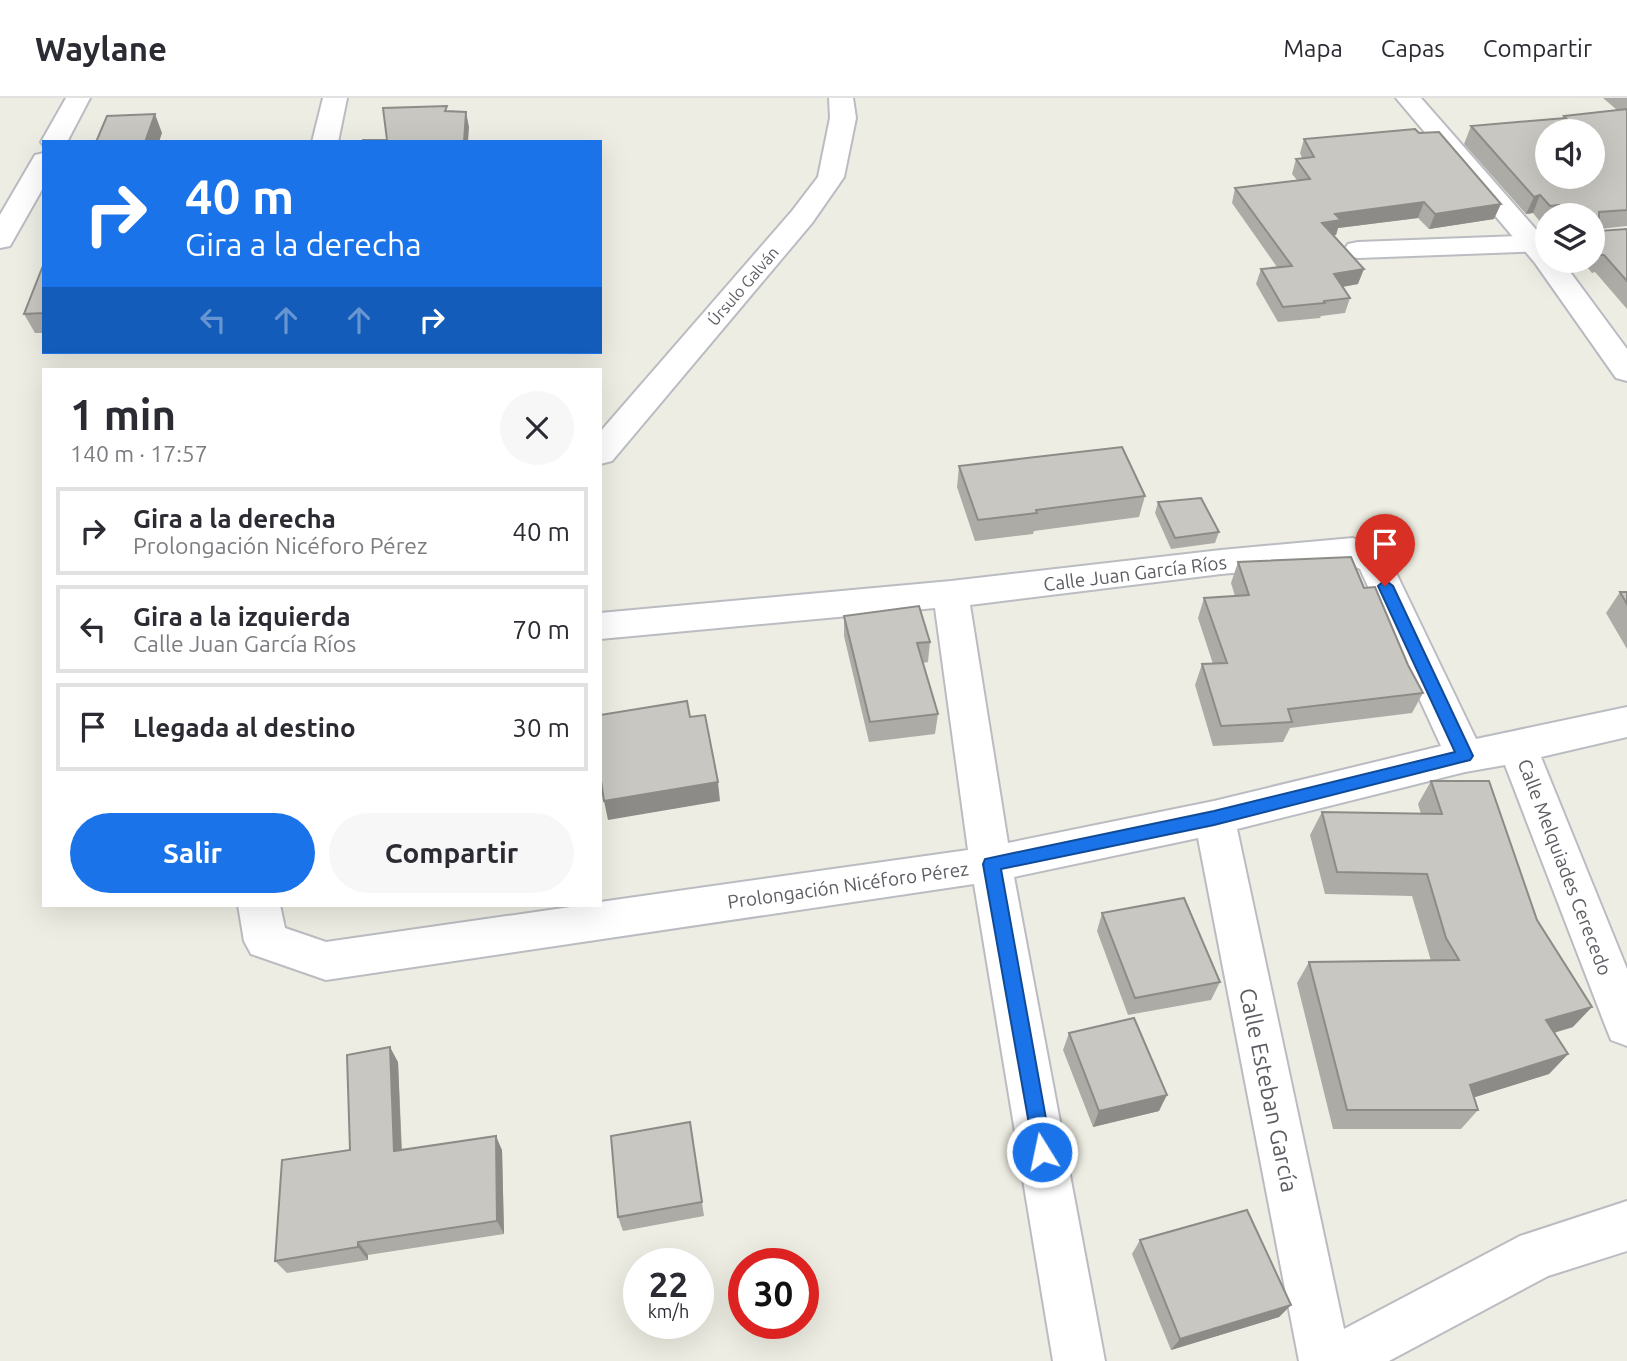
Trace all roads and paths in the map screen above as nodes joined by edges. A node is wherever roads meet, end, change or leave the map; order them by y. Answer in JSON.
{"nodes":[{"id":1,"x":78,"y":98,"type":"edge"},
{"id":2,"x":335,"y":98,"type":"edge"},
{"id":3,"x":841,"y":98,"type":"edge"},
{"id":4,"x":1408,"y":98,"type":"edge"},
{"id":5,"x":55,"y":140,"type":"edge"},
{"id":6,"x":325,"y":140,"type":"edge"},
{"id":7,"x":42,"y":165,"type":"edge"},
{"id":8,"x":0,"y":240,"type":"edge"},
{"id":9,"x":1535,"y":241,"type":"edge"},
{"id":10,"x":1358,"y":250,"type":"dead end"},
{"id":11,"x":1535,"y":252,"type":"edge"},
{"id":12,"x":1559,"y":273,"type":"edge"},
{"id":13,"x":1627,"y":371,"type":"edge"},
{"id":14,"x":602,"y":451,"type":"edge"},
{"id":15,"x":951,"y":594,"type":"junction"},
{"id":16,"x":602,"y":626,"type":"edge"},
{"id":17,"x":1627,"y":722,"type":"edge"},
{"id":18,"x":1518,"y":747,"type":"junction"},
{"id":19,"x":1465,"y":756,"type":"junction"},
{"id":20,"x":1214,"y":818,"type":"junction"},
{"id":21,"x":991,"y":864,"type":"junction"},
{"id":22,"x":259,"y":907,"type":"edge"},
{"id":23,"x":1627,"y":1025,"type":"edge"},
{"id":24,"x":1627,"y":1226,"type":"edge"},
{"id":25,"x":1079,"y":1361,"type":"edge"},
{"id":26,"x":1325,"y":1361,"type":"edge"},
{"id":27,"x":1336,"y":1361,"type":"edge"}],
"edges":[{"from":1,"to":5,"type":"street"},
{"from":2,"to":6,"type":"street"},
{"from":3,"to":14,"type":"street","name":"Úrsulo Galván"},
{"from":4,"to":9,"type":"street"},
{"from":7,"to":8,"type":"street"},
{"from":10,"to":11,"type":"street"},
{"from":12,"to":13,"type":"street"},
{"from":15,"to":16,"type":"street","name":"Calle Juan García Ríos"},
{"from":15,"to":19,"type":"street","name":"Calle Juan García Ríos"},
{"from":15,"to":21,"type":"street"},
{"from":17,"to":18,"type":"street","name":"Prolongación Nicéforo Pérez"},
{"from":18,"to":19,"type":"street","name":"Prolongación Nicéforo Pérez"},
{"from":18,"to":23,"type":"street","name":"Calle Melquiades Cerecedo"},
{"from":19,"to":20,"type":"street","name":"Prolongación Nicéforo Pérez"},
{"from":20,"to":21,"type":"street","name":"Prolongación Nicéforo Pérez"},
{"from":20,"to":26,"type":"street","name":"Calle Esteban García"},
{"from":21,"to":22,"type":"street","name":"Prolongación Nicéforo Pérez"},
{"from":21,"to":25,"type":"street"},
{"from":24,"to":27,"type":"street"}]}
